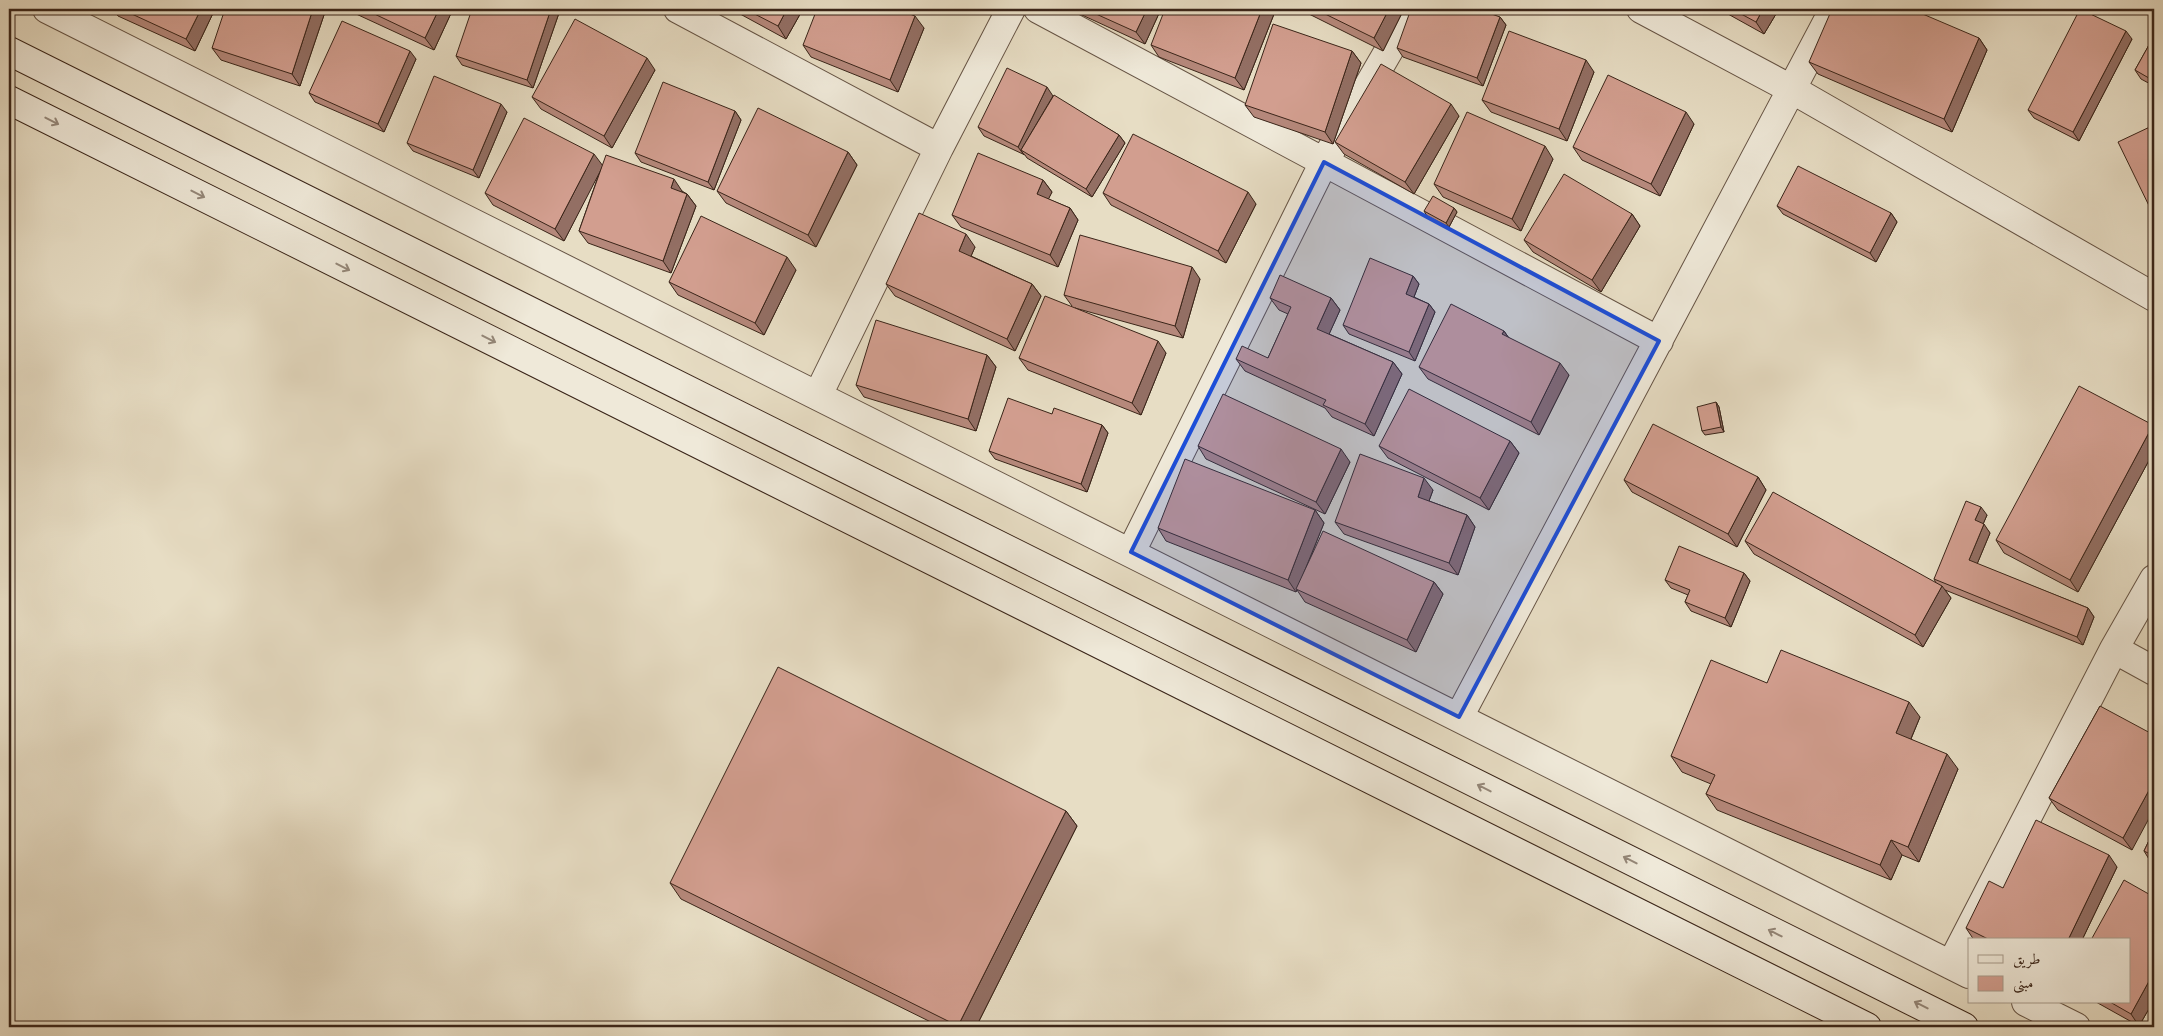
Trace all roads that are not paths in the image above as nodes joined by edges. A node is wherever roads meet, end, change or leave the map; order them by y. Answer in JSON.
{"nodes":[{"id":1,"x":47,"y":9,"type":"edge"},
{"id":2,"x":678,"y":9,"type":"edge"},
{"id":3,"x":1011,"y":9,"type":"edge"},
{"id":4,"x":1038,"y":9,"type":"edge"},
{"id":5,"x":1413,"y":9,"type":"edge"},
{"id":6,"x":1641,"y":9,"type":"edge"},
{"id":7,"x":1834,"y":9,"type":"edge"},
{"id":8,"x":9,"y":51,"type":"edge"},
{"id":9,"x":1792,"y":90,"type":"junction"},
{"id":10,"x":9,"y":100,"type":"edge"},
{"id":11,"x":939,"y":148,"type":"junction"},
{"id":12,"x":1324,"y":162,"type":"junction"},
{"id":13,"x":2154,"y":297,"type":"edge"},
{"id":14,"x":1659,"y":341,"type":"junction"},
{"id":15,"x":818,"y":395,"type":"junction"},
{"id":16,"x":1131,"y":552,"type":"junction"},
{"id":17,"x":2154,"y":579,"type":"edge"},
{"id":18,"x":2114,"y":649,"type":"junction"},
{"id":19,"x":2154,"y":671,"type":"edge"},
{"id":20,"x":1459,"y":716,"type":"junction"},
{"id":21,"x":1975,"y":938,"type":"edge"},
{"id":22,"x":1968,"y":952,"type":"edge"},
{"id":23,"x":1960,"y":969,"type":"edge"},
{"id":24,"x":2030,"y":1004,"type":"edge"},
{"id":25,"x":1867,"y":1027,"type":"edge"},
{"id":26,"x":1964,"y":1027,"type":"edge"},
{"id":27,"x":2076,"y":1027,"type":"edge"}],
"edges":[{"from":1,"to":15,"type":"street"},
{"from":2,"to":11,"type":"street"},
{"from":3,"to":11,"type":"street"},
{"from":4,"to":12,"type":"street"},
{"from":5,"to":12,"type":"street"},
{"from":6,"to":9,"type":"street"},
{"from":7,"to":9,"type":"street"},
{"from":26,"to":8,"type":"street","one_way":true},
{"from":9,"to":13,"type":"street"},
{"from":9,"to":14,"type":"street"},
{"from":10,"to":25,"type":"street","one_way":true},
{"from":11,"to":15,"type":"street"},
{"from":12,"to":14,"type":"street"},
{"from":12,"to":16,"type":"street"},
{"from":14,"to":20,"type":"street"},
{"from":15,"to":16,"type":"street"},
{"from":16,"to":20,"type":"street"},
{"from":17,"to":18,"type":"street"},
{"from":18,"to":19,"type":"street"},
{"from":18,"to":21,"type":"street"},
{"from":20,"to":23,"type":"street"},
{"from":22,"to":23,"type":"street"},
{"from":24,"to":27,"type":"street"}]}
